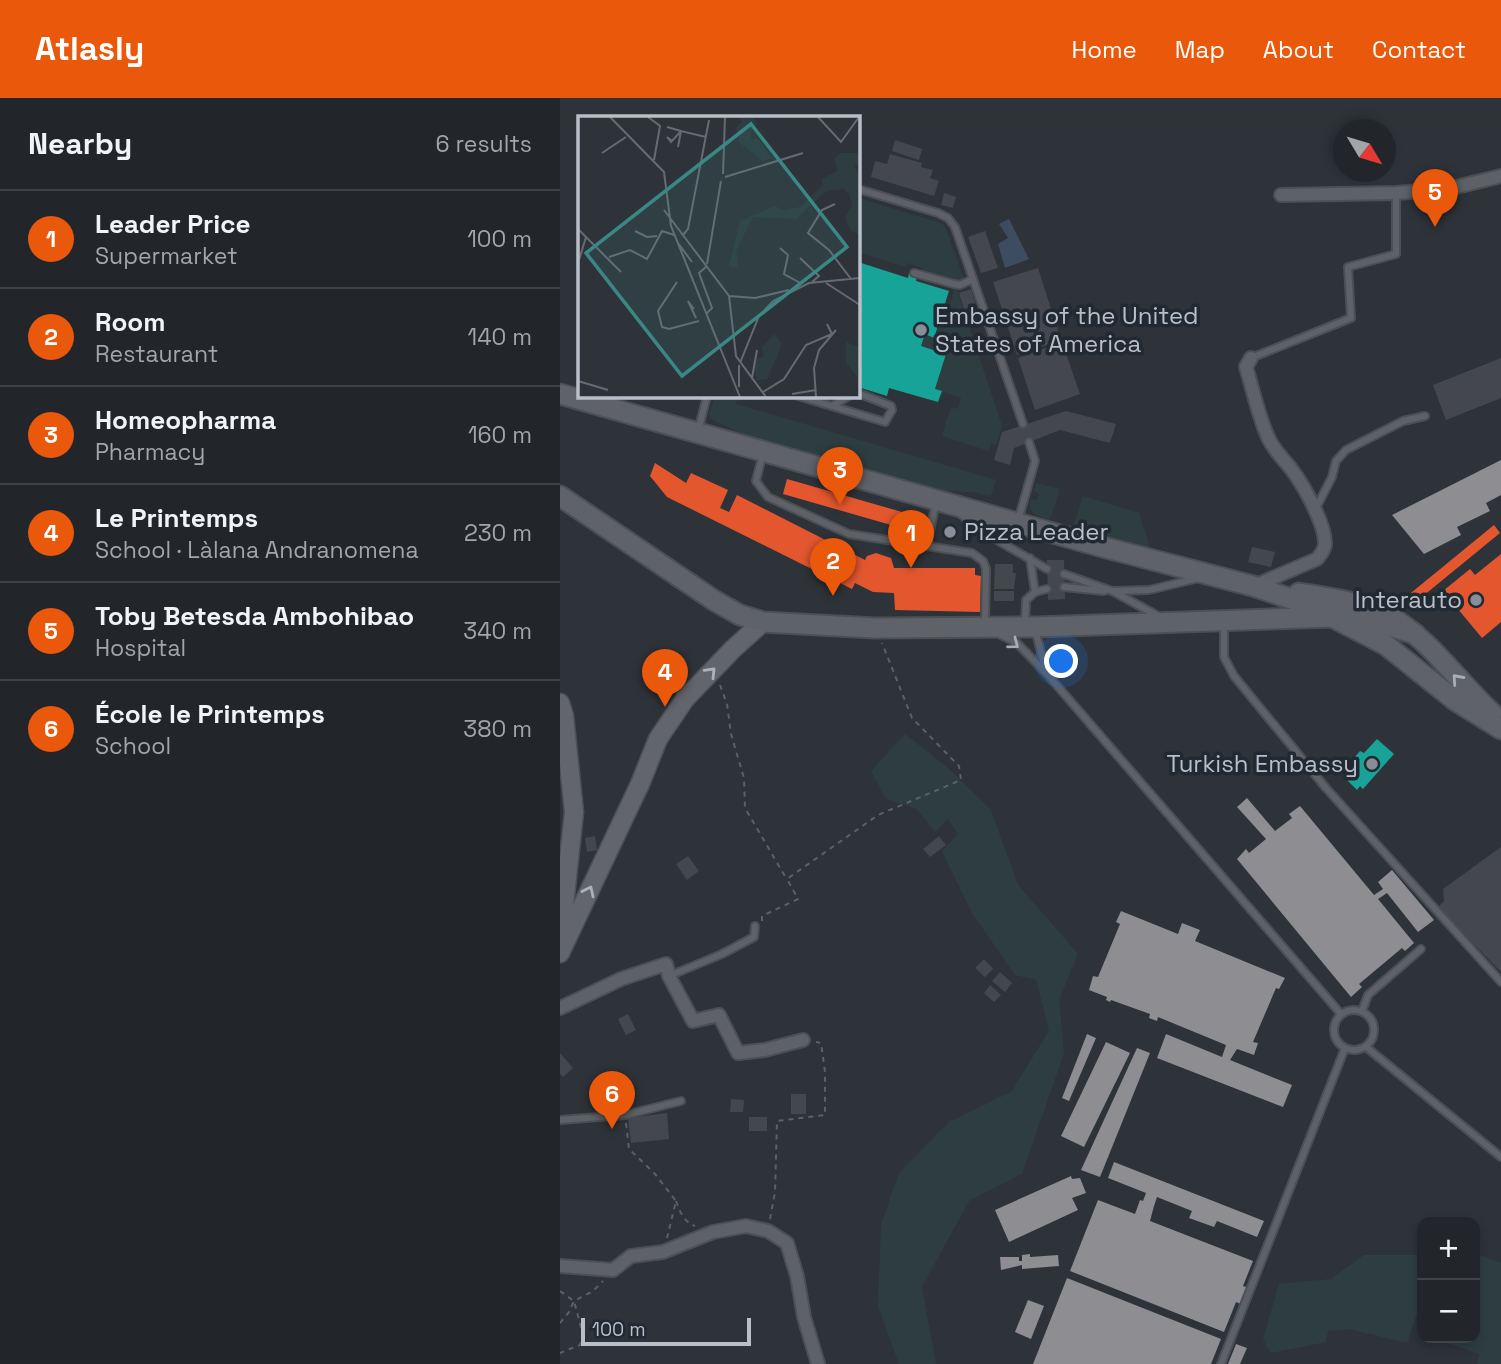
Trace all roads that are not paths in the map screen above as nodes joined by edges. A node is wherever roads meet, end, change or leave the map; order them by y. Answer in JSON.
{"nodes":[{"id":1,"x":1501,"y":176,"type":"edge"},
{"id":2,"x":859,"y":189,"type":"edge"},
{"id":3,"x":1396,"y":193,"type":"junction"},
{"id":4,"x":1280,"y":195,"type":"dead end"},
{"id":5,"x":914,"y":273,"type":"dead end"},
{"id":6,"x":973,"y":279,"type":"junction"},
{"id":7,"x":1251,"y":358,"type":"joint"},
{"id":8,"x":859,"y":393,"type":"edge"},
{"id":9,"x":560,"y":394,"type":"edge"},
{"id":10,"x":707,"y":397,"type":"edge"},
{"id":11,"x":802,"y":397,"type":"edge"},
{"id":12,"x":847,"y":397,"type":"edge"},
{"id":13,"x":832,"y":406,"type":"junction"},
{"id":14,"x":1425,"y":416,"type":"dead end"},
{"id":15,"x":1023,"y":424,"type":"dead end"},
{"id":16,"x":697,"y":432,"type":"junction"},
{"id":17,"x":1029,"y":442,"type":"dead end"},
{"id":18,"x":763,"y":451,"type":"junction"},
{"id":19,"x":560,"y":496,"type":"edge"},
{"id":20,"x":944,"y":502,"type":"junction"},
{"id":21,"x":1315,"y":510,"type":"junction"},
{"id":22,"x":1018,"y":523,"type":"junction"},
{"id":23,"x":927,"y":546,"type":"junction"},
{"id":24,"x":1030,"y":558,"type":"junction"},
{"id":25,"x":1047,"y":569,"type":"dead end"},
{"id":26,"x":1064,"y":573,"type":"dead end"},
{"id":27,"x":1211,"y":575,"type":"junction"},
{"id":28,"x":1253,"y":586,"type":"junction"},
{"id":29,"x":1064,"y":587,"type":"dead end"},
{"id":30,"x":1047,"y":589,"type":"dead end"},
{"id":31,"x":1112,"y":591,"type":"junction"},
{"id":32,"x":1035,"y":592,"type":"junction"},
{"id":33,"x":1333,"y":617,"type":"junction"},
{"id":34,"x":1224,"y":621,"type":"junction"},
{"id":35,"x":763,"y":622,"type":"junction"},
{"id":36,"x":1171,"y":622,"type":"junction"},
{"id":37,"x":980,"y":626,"type":"junction"},
{"id":38,"x":1030,"y":627,"type":"junction"},
{"id":39,"x":1415,"y":634,"type":"junction"},
{"id":40,"x":1406,"y":661,"type":"junction"},
{"id":41,"x":1047,"y":674,"type":"junction"},
{"id":42,"x":560,"y":703,"type":"edge"},
{"id":43,"x":1501,"y":721,"type":"edge"},
{"id":44,"x":1501,"y":729,"type":"edge"},
{"id":45,"x":755,"y":926,"type":"dead end"},
{"id":46,"x":560,"y":946,"type":"edge"},
{"id":47,"x":1421,"y":949,"type":"dead end"},
{"id":48,"x":560,"y":953,"type":"edge"},
{"id":49,"x":669,"y":976,"type":"junction"},
{"id":50,"x":1501,"y":982,"type":"edge"},
{"id":51,"x":560,"y":1007,"type":"edge"},
{"id":52,"x":1362,"y":1011,"type":"junction"},
{"id":53,"x":1341,"y":1014,"type":"junction"},
{"id":54,"x":803,"y":1040,"type":"road end"},
{"id":55,"x":1366,"y":1047,"type":"junction"},
{"id":56,"x":1345,"y":1048,"type":"junction"},
{"id":57,"x":681,"y":1101,"type":"dead end"},
{"id":58,"x":560,"y":1120,"type":"edge"},
{"id":59,"x":1501,"y":1157,"type":"edge"},
{"id":60,"x":560,"y":1266,"type":"edge"},
{"id":61,"x":818,"y":1364,"type":"edge"},
{"id":62,"x":1221,"y":1364,"type":"edge"}],
"edges":[{"from":1,"to":3,"type":"street"},
{"from":2,"to":6,"type":"lane"},
{"from":3,"to":4,"type":"street"},
{"from":3,"to":7,"type":"lane"},
{"from":5,"to":6,"type":"lane"},
{"from":6,"to":15,"type":"lane"},
{"from":7,"to":21,"type":"street"},
{"from":8,"to":13,"type":"lane"},
{"from":9,"to":16,"type":"main road"},
{"from":10,"to":16,"type":"lane"},
{"from":11,"to":13,"type":"lane"},
{"from":12,"to":13,"type":"lane"},
{"from":14,"to":21,"type":"lane"},
{"from":16,"to":18,"type":"main road"},
{"from":17,"to":22,"type":"lane"},
{"from":18,"to":20,"type":"main road"},
{"from":18,"to":23,"type":"lane"},
{"from":19,"to":35,"type":"main road"},
{"from":20,"to":22,"type":"main road"},
{"from":20,"to":23,"type":"lane"},
{"from":20,"to":24,"type":"lane"},
{"from":21,"to":28,"type":"street"},
{"from":22,"to":27,"type":"main road"},
{"from":23,"to":37,"type":"lane"},
{"from":24,"to":25,"type":"lane"},
{"from":24,"to":32,"type":"lane"},
{"from":26,"to":31,"type":"lane"},
{"from":27,"to":28,"type":"main road"},
{"from":27,"to":31,"type":"lane"},
{"from":28,"to":33,"type":"main road"},
{"from":28,"to":39,"type":"main road"},
{"from":29,"to":31,"type":"lane"},
{"from":30,"to":32,"type":"lane"},
{"from":31,"to":36,"type":"lane"},
{"from":32,"to":38,"type":"lane"},
{"from":33,"to":34,"type":"main road"},
{"from":33,"to":39,"type":"main road"},
{"from":33,"to":40,"type":"main road"},
{"from":34,"to":36,"type":"main road"},
{"from":34,"to":40,"type":"main road"},
{"from":34,"to":50,"type":"lane"},
{"from":35,"to":37,"type":"main road"},
{"from":48,"to":35,"type":"street","one_way":true},
{"from":36,"to":38,"type":"main road"},
{"from":37,"to":38,"type":"main road"},
{"from":37,"to":41,"type":"lane","one_way":true},
{"from":38,"to":41,"type":"lane"},
{"from":43,"to":39,"type":"main road","one_way":true},
{"from":40,"to":44,"type":"main road"},
{"from":41,"to":53,"type":"lane"},
{"from":42,"to":46,"type":"street"},
{"from":45,"to":49,"type":"lane"},
{"from":47,"to":52,"type":"lane"},
{"from":49,"to":51,"type":"street"},
{"from":49,"to":54,"type":"street"},
{"from":52,"to":53,"type":"lane"},
{"from":52,"to":55,"type":"lane"},
{"from":53,"to":56,"type":"lane"},
{"from":55,"to":56,"type":"lane"},
{"from":55,"to":59,"type":"lane"},
{"from":56,"to":62,"type":"lane"},
{"from":57,"to":58,"type":"lane"},
{"from":60,"to":61,"type":"street"}]}
